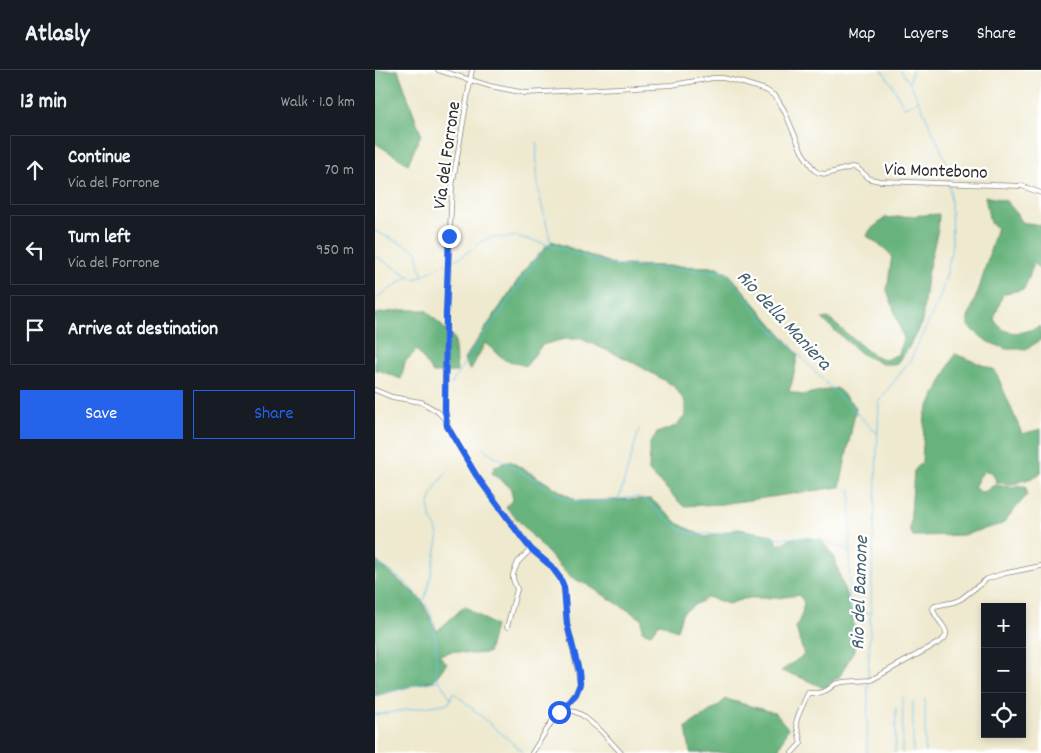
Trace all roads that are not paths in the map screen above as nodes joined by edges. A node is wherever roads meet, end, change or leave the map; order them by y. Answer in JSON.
{"nodes":[{"id":1,"x":438,"y":70,"type":"edge"},
{"id":2,"x":472,"y":70,"type":"edge"},
{"id":3,"x":471,"y":81,"type":"junction"},
{"id":4,"x":1041,"y":193,"type":"edge"},
{"id":5,"x":375,"y":390,"type":"edge"},
{"id":6,"x":447,"y":421,"type":"junction"},
{"id":7,"x":531,"y":549,"type":"junction"},
{"id":8,"x":1041,"y":566,"type":"edge"},
{"id":9,"x":507,"y":628,"type":"dead end"},
{"id":10,"x":565,"y":708,"type":"junction"},
{"id":11,"x":532,"y":753,"type":"edge"},
{"id":12,"x":621,"y":753,"type":"edge"},
{"id":13,"x":792,"y":753,"type":"edge"}],
"edges":[{"from":1,"to":3,"type":"street","name":"Via Montebono"},
{"from":2,"to":3,"type":"street","name":"Via del Forrone"},
{"from":3,"to":4,"type":"street","name":"Via Montebono"},
{"from":3,"to":6,"type":"street","name":"Via del Forrone"},
{"from":5,"to":6,"type":"street"},
{"from":6,"to":7,"type":"street","name":"Via del Forrone"},
{"from":7,"to":9,"type":"street"},
{"from":7,"to":10,"type":"street","name":"Via del Forrone"},
{"from":8,"to":13,"type":"street"},
{"from":10,"to":11,"type":"street","name":"Via del Forrone"},
{"from":10,"to":12,"type":"street"}]}
